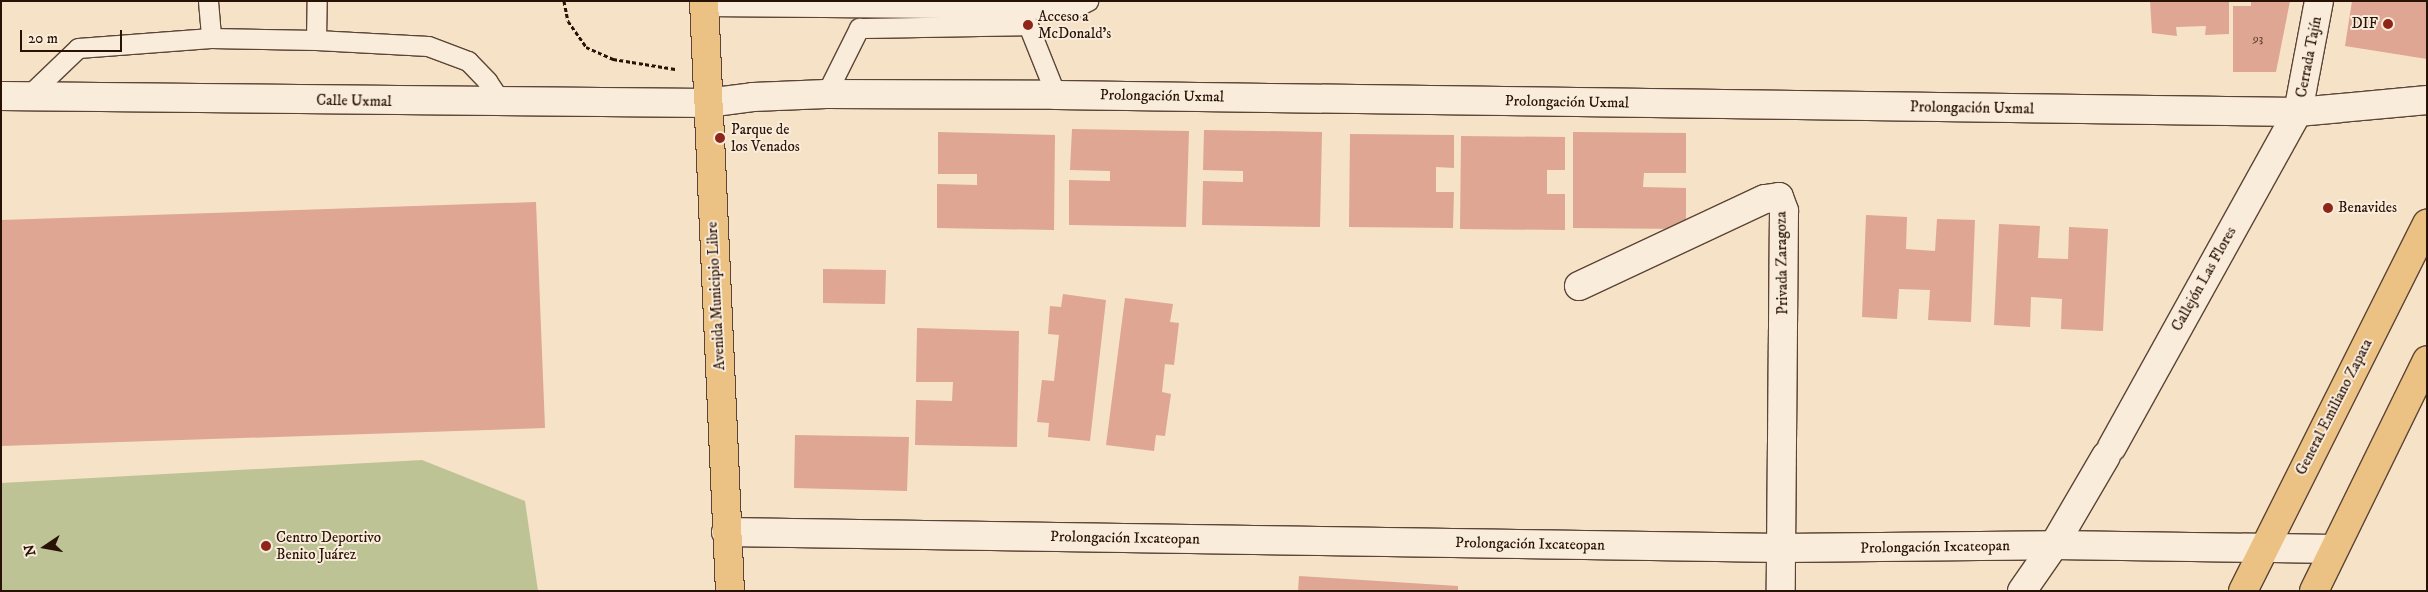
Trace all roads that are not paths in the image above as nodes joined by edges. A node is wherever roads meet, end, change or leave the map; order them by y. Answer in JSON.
{"nodes":[{"id":1,"x":208,"y":1,"type":"edge"},
{"id":2,"x":317,"y":1,"type":"edge"},
{"id":3,"x":1088,"y":1,"type":"edge"},
{"id":4,"x":2319,"y":1,"type":"edge"},
{"id":5,"x":704,"y":4,"type":"edge"},
{"id":6,"x":850,"y":7,"type":"junction"},
{"id":7,"x":1029,"y":17,"type":"junction"},
{"id":8,"x":859,"y":28,"type":"junction"},
{"id":9,"x":211,"y":38,"type":"junction"},
{"id":10,"x":316,"y":40,"type":"junction"},
{"id":11,"x":826,"y":94,"type":"junction"},
{"id":12,"x":1056,"y":95,"type":"junction"},
{"id":13,"x":1,"y":96,"type":"edge"},
{"id":14,"x":28,"y":96,"type":"junction"},
{"id":15,"x":2427,"y":100,"type":"edge"},
{"id":16,"x":502,"y":103,"type":"junction"},
{"id":17,"x":707,"y":103,"type":"junction"},
{"id":18,"x":2298,"y":112,"type":"junction"},
{"id":19,"x":2427,"y":223,"type":"edge"},
{"id":20,"x":1580,"y":286,"type":"dead end"},
{"id":21,"x":2427,"y":360,"type":"edge"},
{"id":22,"x":726,"y":532,"type":"junction"},
{"id":23,"x":2054,"y":546,"type":"junction"},
{"id":24,"x":1781,"y":548,"type":"junction"},
{"id":25,"x":2263,"y":548,"type":"junction"},
{"id":26,"x":2334,"y":549,"type":"junction"},
{"id":27,"x":730,"y":591,"type":"edge"},
{"id":28,"x":1781,"y":591,"type":"edge"},
{"id":29,"x":2022,"y":591,"type":"edge"},
{"id":30,"x":2243,"y":591,"type":"edge"},
{"id":31,"x":2314,"y":591,"type":"edge"}],
"edges":[{"from":1,"to":9,"type":"lane"},
{"from":2,"to":10,"type":"lane"},
{"from":3,"to":7,"type":"lane"},
{"from":4,"to":18,"type":"street","name":"Cerrada Tajín"},
{"from":5,"to":6,"type":"lane"},
{"from":5,"to":17,"type":"main road","name":"Avenida Municipio Libre"},
{"from":6,"to":7,"type":"lane"},
{"from":6,"to":8,"type":"lane"},
{"from":7,"to":8,"type":"lane"},
{"from":7,"to":12,"type":"lane"},
{"from":8,"to":11,"type":"lane"},
{"from":9,"to":10,"type":"lane"},
{"from":9,"to":14,"type":"lane"},
{"from":10,"to":16,"type":"lane"},
{"from":11,"to":12,"type":"street","name":"Prolongación Uxmal"},
{"from":11,"to":17,"type":"street","name":"Prolongación Uxmal"},
{"from":12,"to":18,"type":"street","name":"Prolongación Uxmal"},
{"from":13,"to":14,"type":"street","name":"Calle Uxmal"},
{"from":14,"to":16,"type":"street","name":"Calle Uxmal"},
{"from":15,"to":18,"type":"street","name":"Prolongación Uxmal"},
{"from":16,"to":17,"type":"street","name":"Calle Uxmal"},
{"from":17,"to":22,"type":"main road","name":"Avenida Municipio Libre"},
{"from":18,"to":23,"type":"street","name":"Callejón Las Flores"},
{"from":19,"to":25,"type":"main road","name":"General Emiliano Zapata"},
{"from":20,"to":24,"type":"street","name":"Privada Zaragoza"},
{"from":21,"to":26,"type":"main road"},
{"from":22,"to":24,"type":"street","name":"Prolongación Ixcateopan"},
{"from":22,"to":27,"type":"main road","name":"Avenida Municipio Libre"},
{"from":23,"to":24,"type":"street","name":"Prolongación Ixcateopan"},
{"from":23,"to":25,"type":"street","name":"Prolongación Ixcateopan"},
{"from":23,"to":29,"type":"street","name":"Callejón Las Flores"},
{"from":24,"to":28,"type":"street"},
{"from":25,"to":26,"type":"street","name":"Prolongación Ixcateopan"},
{"from":25,"to":30,"type":"main road","name":"General Emiliano Zapata"},
{"from":26,"to":31,"type":"main road"}]}
